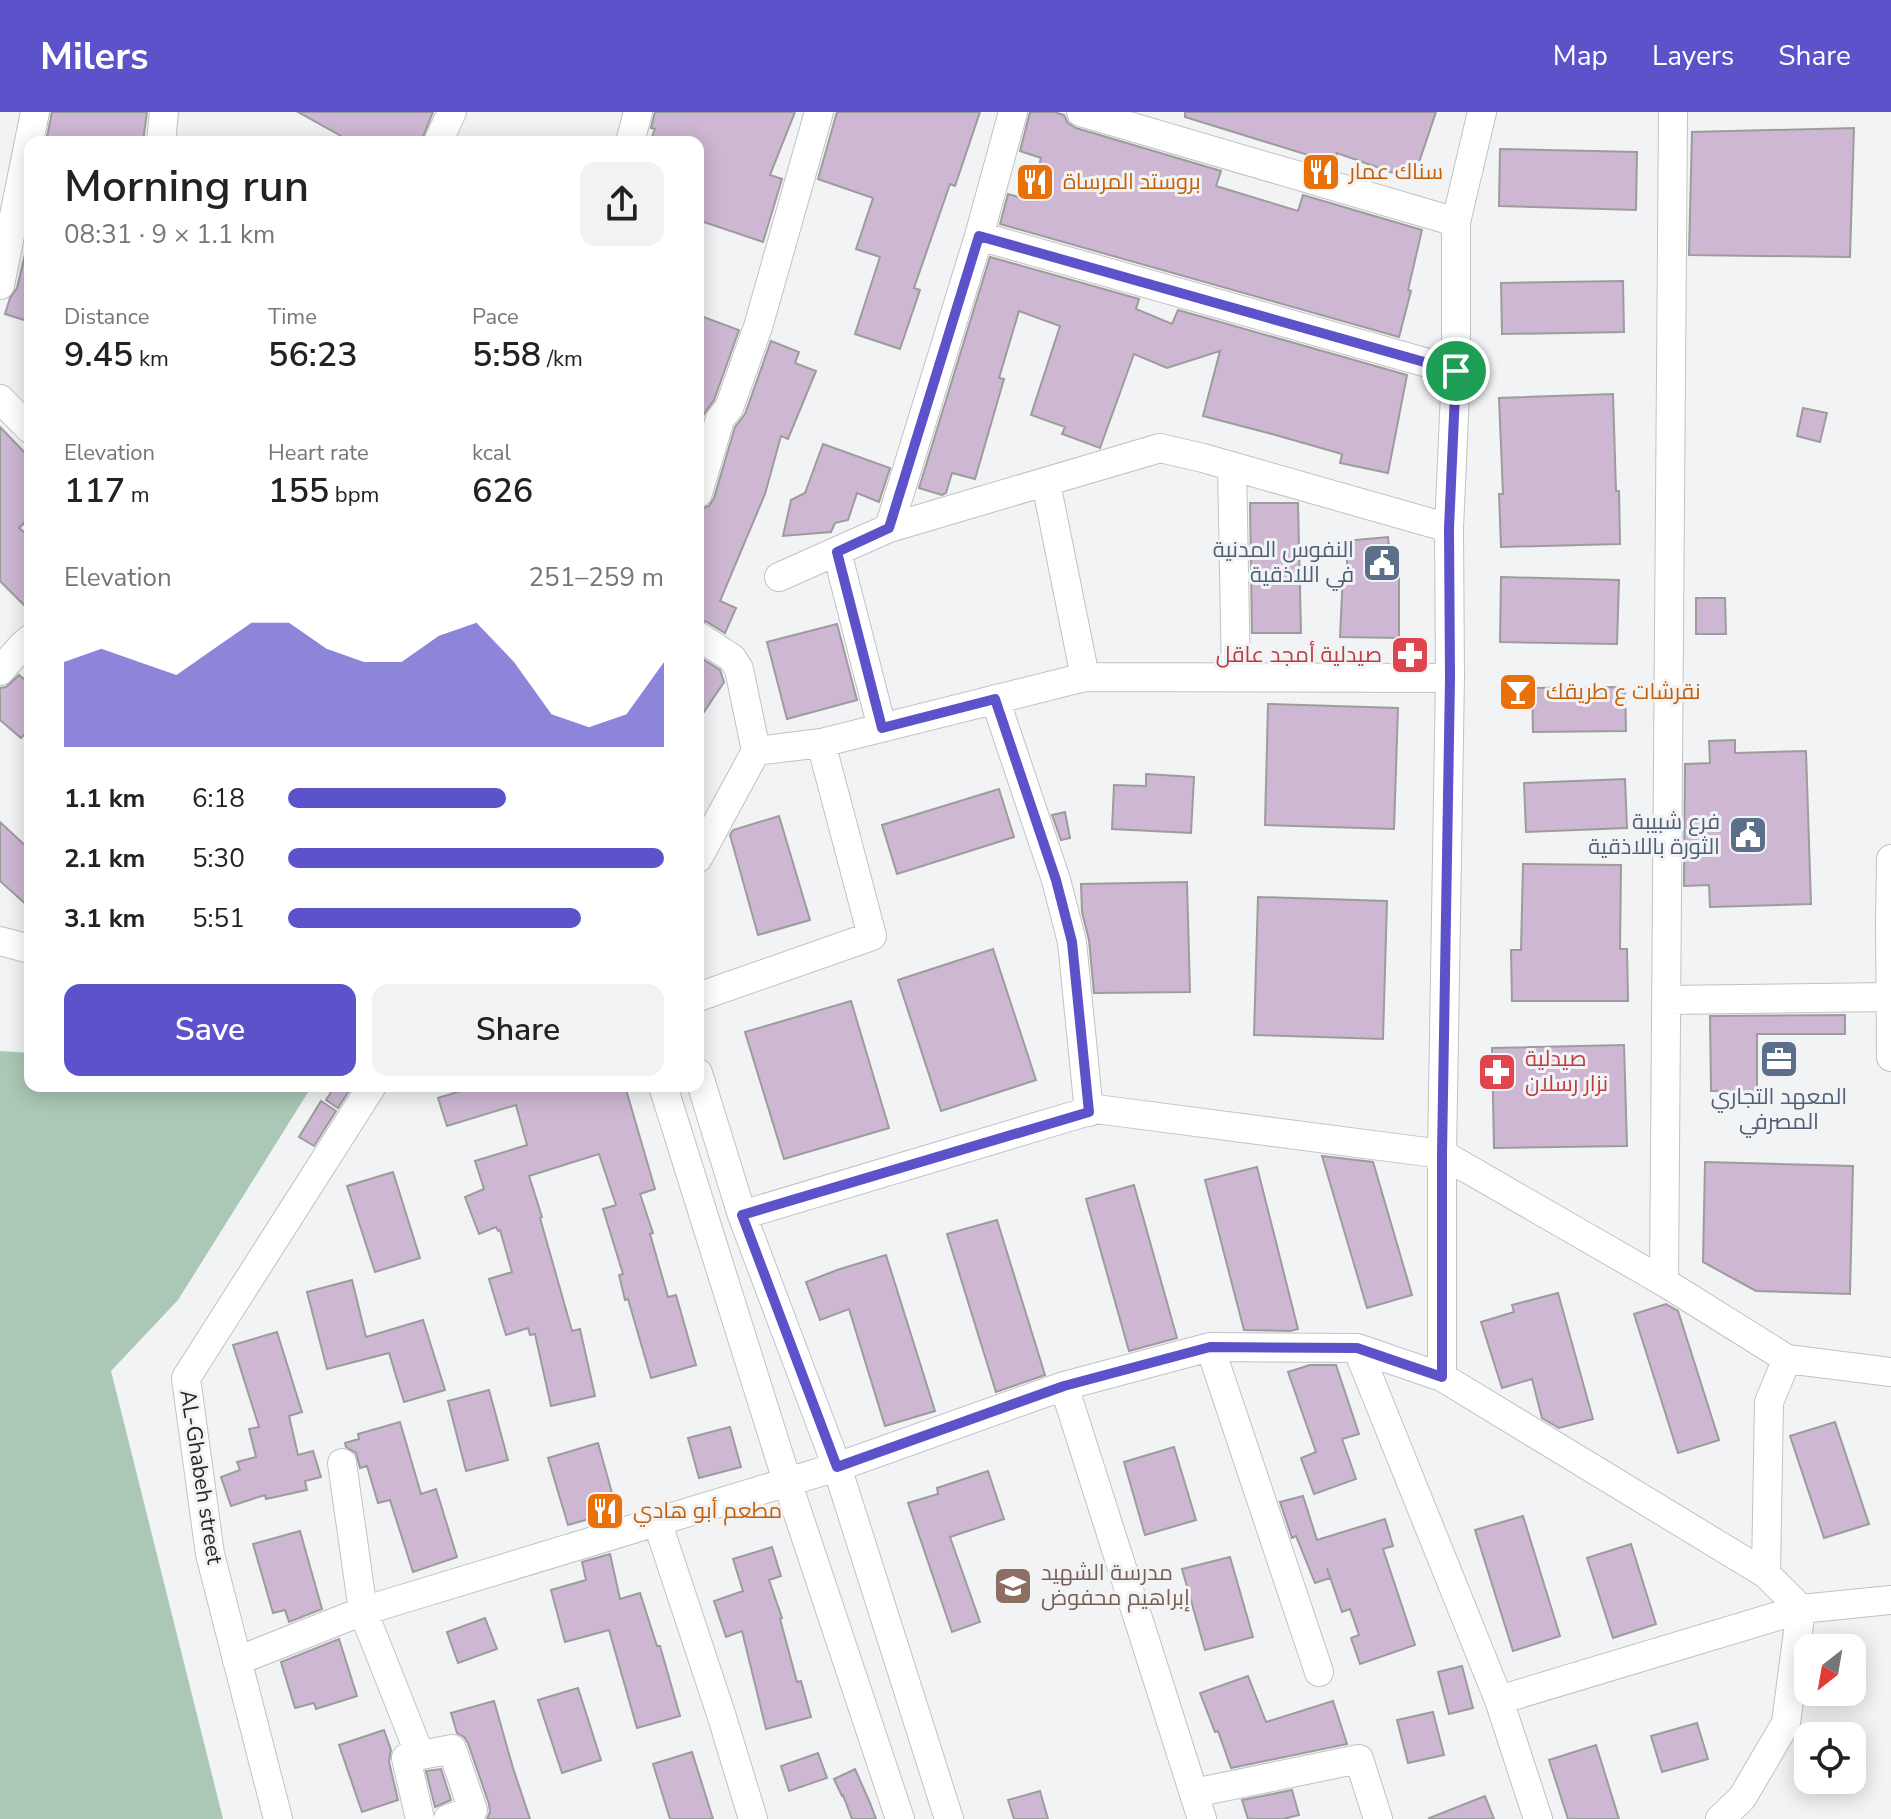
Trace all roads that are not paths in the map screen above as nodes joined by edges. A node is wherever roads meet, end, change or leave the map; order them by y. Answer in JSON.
{"nodes":[{"id":1,"x":35,"y":112,"type":"edge"},
{"id":2,"x":164,"y":112,"type":"edge"},
{"id":3,"x":452,"y":112,"type":"edge"},
{"id":4,"x":638,"y":112,"type":"edge"},
{"id":5,"x":819,"y":112,"type":"edge"},
{"id":6,"x":1013,"y":112,"type":"edge"},
{"id":7,"x":1081,"y":112,"type":"edge"},
{"id":8,"x":1482,"y":112,"type":"edge"},
{"id":9,"x":1673,"y":112,"type":"edge"},
{"id":10,"x":30,"y":136,"type":"edge"},
{"id":11,"x":162,"y":136,"type":"edge"},
{"id":12,"x":441,"y":136,"type":"edge"},
{"id":13,"x":632,"y":136,"type":"edge"},
{"id":14,"x":24,"y":166,"type":"edge"},
{"id":15,"x":1456,"y":222,"type":"junction"},
{"id":16,"x":979,"y":236,"type":"junction"},
{"id":17,"x":0,"y":285,"type":"edge"},
{"id":18,"x":1456,"y":371,"type":"junction"},
{"id":19,"x":0,"y":399,"type":"edge"},
{"id":20,"x":24,"y":423,"type":"edge"},
{"id":21,"x":1232,"y":466,"type":"junction"},
{"id":22,"x":704,"y":473,"type":"edge"},
{"id":23,"x":1046,"y":483,"type":"junction"},
{"id":24,"x":889,"y":528,"type":"junction"},
{"id":25,"x":1449,"y":528,"type":"junction"},
{"id":26,"x":837,"y":552,"type":"junction"},
{"id":27,"x":779,"y":577,"type":"dead end"},
{"id":28,"x":704,"y":640,"type":"edge"},
{"id":29,"x":24,"y":650,"type":"edge"},
{"id":30,"x":0,"y":671,"type":"edge"},
{"id":31,"x":1085,"y":677,"type":"junction"},
{"id":32,"x":1236,"y":677,"type":"junction"},
{"id":33,"x":1450,"y":678,"type":"junction"},
{"id":34,"x":995,"y":699,"type":"junction"},
{"id":35,"x":882,"y":728,"type":"junction"},
{"id":36,"x":821,"y":743,"type":"junction"},
{"id":37,"x":756,"y":751,"type":"junction"},
{"id":38,"x":704,"y":837,"type":"edge"},
{"id":39,"x":1891,"y":859,"type":"edge"},
{"id":40,"x":0,"y":941,"type":"edge"},
{"id":41,"x":24,"y":947,"type":"edge"},
{"id":42,"x":704,"y":995,"type":"edge"},
{"id":43,"x":1890,"y":997,"type":"edge"},
{"id":44,"x":1666,"y":1000,"type":"junction"},
{"id":45,"x":1891,"y":1057,"type":"edge"},
{"id":46,"x":368,"y":1092,"type":"edge"},
{"id":47,"x":665,"y":1092,"type":"edge"},
{"id":48,"x":704,"y":1092,"type":"edge"},
{"id":49,"x":1089,"y":1112,"type":"junction"},
{"id":50,"x":1442,"y":1154,"type":"junction"},
{"id":51,"x":742,"y":1215,"type":"junction"},
{"id":52,"x":1664,"y":1282,"type":"junction"},
{"id":53,"x":1210,"y":1347,"type":"junction"},
{"id":54,"x":1357,"y":1348,"type":"junction"},
{"id":55,"x":1787,"y":1359,"type":"junction"},
{"id":56,"x":1891,"y":1372,"type":"edge"},
{"id":57,"x":1442,"y":1377,"type":"junction"},
{"id":58,"x":1064,"y":1386,"type":"junction"},
{"id":59,"x":342,"y":1463,"type":"dead end"},
{"id":60,"x":837,"y":1467,"type":"junction"},
{"id":61,"x":787,"y":1481,"type":"junction"},
{"id":62,"x":657,"y":1521,"type":"junction"},
{"id":63,"x":1766,"y":1574,"type":"junction"},
{"id":64,"x":1891,"y":1600,"type":"edge"},
{"id":65,"x":1801,"y":1609,"type":"junction"},
{"id":66,"x":363,"y":1611,"type":"junction"},
{"id":67,"x":237,"y":1661,"type":"junction"},
{"id":68,"x":1319,"y":1672,"type":"dead end"},
{"id":69,"x":1499,"y":1700,"type":"junction"},
{"id":70,"x":420,"y":1755,"type":"junction"},
{"id":71,"x":1198,"y":1806,"type":"edge"},
{"id":72,"x":278,"y":1819,"type":"edge"},
{"id":73,"x":420,"y":1819,"type":"edge"},
{"id":74,"x":445,"y":1819,"type":"edge"},
{"id":75,"x":753,"y":1819,"type":"edge"},
{"id":76,"x":900,"y":1819,"type":"edge"},
{"id":77,"x":949,"y":1819,"type":"edge"},
{"id":78,"x":1378,"y":1819,"type":"edge"},
{"id":79,"x":1538,"y":1819,"type":"edge"},
{"id":80,"x":1720,"y":1819,"type":"edge"}],
"edges":[{"from":1,"to":10,"type":"street"},
{"from":2,"to":11,"type":"street"},
{"from":3,"to":12,"type":"street"},
{"from":4,"to":13,"type":"street"},
{"from":5,"to":22,"type":"street"},
{"from":6,"to":16,"type":"street"},
{"from":7,"to":15,"type":"street"},
{"from":8,"to":15,"type":"street"},
{"from":9,"to":44,"type":"street"},
{"from":14,"to":17,"type":"street"},
{"from":15,"to":18,"type":"street"},
{"from":16,"to":18,"type":"street"},
{"from":16,"to":24,"type":"street"},
{"from":18,"to":25,"type":"street"},
{"from":19,"to":20,"type":"street"},
{"from":21,"to":23,"type":"street"},
{"from":21,"to":25,"type":"street"},
{"from":21,"to":32,"type":"street"},
{"from":23,"to":24,"type":"street"},
{"from":23,"to":31,"type":"street"},
{"from":24,"to":26,"type":"street"},
{"from":25,"to":33,"type":"street"},
{"from":26,"to":27,"type":"street"},
{"from":26,"to":35,"type":"street"},
{"from":28,"to":37,"type":"street"},
{"from":29,"to":30,"type":"street"},
{"from":31,"to":32,"type":"street"},
{"from":31,"to":34,"type":"street"},
{"from":32,"to":33,"type":"street"},
{"from":33,"to":50,"type":"street"},
{"from":34,"to":35,"type":"street"},
{"from":34,"to":49,"type":"street"},
{"from":35,"to":36,"type":"street"},
{"from":36,"to":37,"type":"street"},
{"from":36,"to":42,"type":"street"},
{"from":37,"to":38,"type":"street"},
{"from":39,"to":43,"type":"street"},
{"from":40,"to":41,"type":"street"},
{"from":43,"to":44,"type":"street"},
{"from":43,"to":45,"type":"street"},
{"from":44,"to":52,"type":"street"},
{"from":46,"to":67,"type":"street","name":"AL-Ghabeh street"},
{"from":47,"to":61,"type":"street"},
{"from":48,"to":51,"type":"street"},
{"from":49,"to":50,"type":"street"},
{"from":49,"to":51,"type":"street"},
{"from":50,"to":52,"type":"street"},
{"from":50,"to":57,"type":"street"},
{"from":51,"to":60,"type":"street"},
{"from":52,"to":55,"type":"street"},
{"from":53,"to":54,"type":"street"},
{"from":53,"to":58,"type":"street"},
{"from":53,"to":68,"type":"street"},
{"from":54,"to":57,"type":"street"},
{"from":54,"to":69,"type":"street"},
{"from":55,"to":56,"type":"street"},
{"from":55,"to":63,"type":"street"},
{"from":57,"to":63,"type":"street"},
{"from":58,"to":60,"type":"street"},
{"from":58,"to":71,"type":"street"},
{"from":59,"to":66,"type":"street"},
{"from":60,"to":61,"type":"street"},
{"from":60,"to":77,"type":"street"},
{"from":61,"to":62,"type":"street"},
{"from":61,"to":76,"type":"street"},
{"from":62,"to":66,"type":"street"},
{"from":62,"to":75,"type":"street"},
{"from":63,"to":65,"type":"street"},
{"from":64,"to":65,"type":"street"},
{"from":65,"to":69,"type":"street"},
{"from":65,"to":80,"type":"street"},
{"from":66,"to":67,"type":"street"},
{"from":66,"to":70,"type":"street"},
{"from":67,"to":72,"type":"street","name":"AL-Ghabeh street"},
{"from":69,"to":79,"type":"street"},
{"from":70,"to":73,"type":"street"},
{"from":70,"to":74,"type":"street"},
{"from":71,"to":78,"type":"street"}]}
